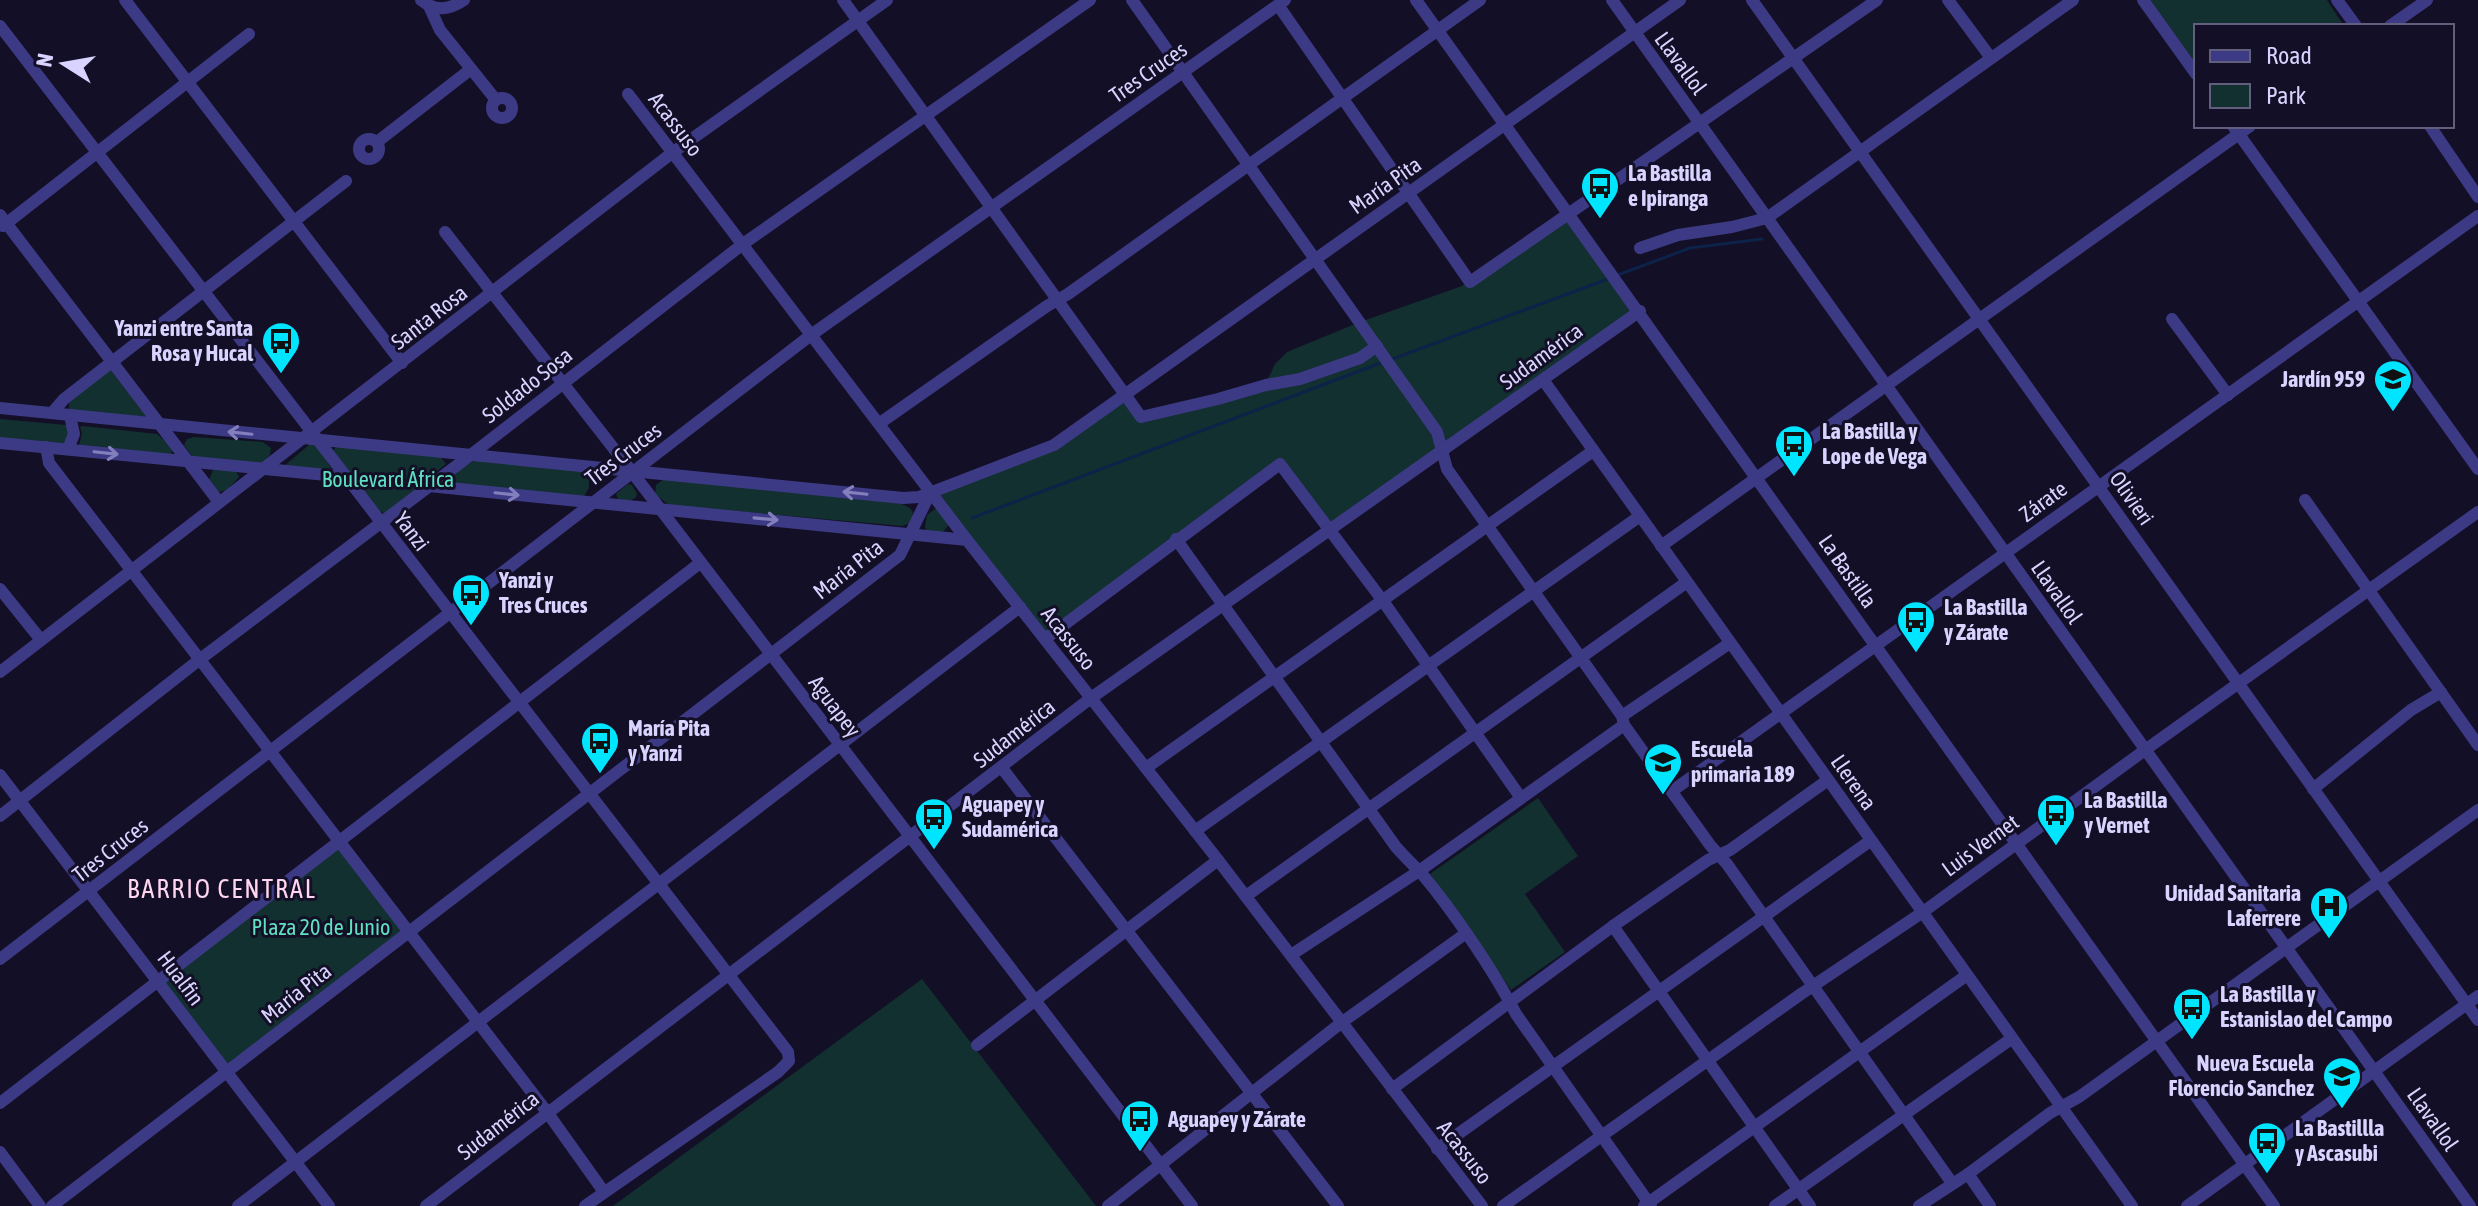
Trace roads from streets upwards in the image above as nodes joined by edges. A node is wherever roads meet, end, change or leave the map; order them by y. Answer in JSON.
{"nodes":[{"id":1,"x":125,"y":0,"type":"edge"},
{"id":2,"x":464,"y":0,"type":"edge"},
{"id":3,"x":843,"y":0,"type":"edge"},
{"id":4,"x":887,"y":0,"type":"edge"},
{"id":5,"x":1090,"y":0,"type":"edge"},
{"id":6,"x":1132,"y":0,"type":"edge"},
{"id":7,"x":1416,"y":0,"type":"edge"},
{"id":8,"x":1480,"y":0,"type":"edge"},
{"id":9,"x":1612,"y":0,"type":"edge"},
{"id":10,"x":1680,"y":0,"type":"edge"},
{"id":11,"x":1752,"y":0,"type":"edge"},
{"id":12,"x":1877,"y":0,"type":"edge"},
{"id":13,"x":1948,"y":0,"type":"edge"},
{"id":14,"x":2073,"y":0,"type":"edge"},
{"id":15,"x":2143,"y":0,"type":"edge"},
{"id":16,"x":2337,"y":0,"type":"edge"},
{"id":17,"x":2427,"y":0,"type":"edge"},
{"id":18,"x":425,"y":3,"type":"edge"},
{"id":19,"x":1281,"y":3,"type":"edge"},
{"id":20,"x":858,"y":21,"type":"junction"},
{"id":21,"x":2355,"y":24,"type":"edge"},
{"id":22,"x":2393,"y":24,"type":"edge"},
{"id":23,"x":0,"y":26,"type":"edge"},
{"id":24,"x":1437,"y":30,"type":"junction"},
{"id":25,"x":1634,"y":32,"type":"junction"},
{"id":26,"x":249,"y":34,"type":"dead end"},
{"id":27,"x":1794,"y":58,"type":"junction"},
{"id":28,"x":1991,"y":58,"type":"junction"},
{"id":29,"x":471,"y":69,"type":"junction"},
{"id":30,"x":1184,"y":71,"type":"junction"},
{"id":31,"x":2194,"y":71,"type":"edge"},
{"id":32,"x":188,"y":81,"type":"junction"},
{"id":33,"x":628,"y":94,"type":"dead end"},
{"id":34,"x":1344,"y":98,"type":"junction"},
{"id":35,"x":496,"y":100,"type":"dead end"},
{"id":36,"x":926,"y":115,"type":"junction"},
{"id":37,"x":1506,"y":124,"type":"junction"},
{"id":38,"x":1701,"y":124,"type":"junction"},
{"id":39,"x":2431,"y":128,"type":"edge"},
{"id":40,"x":2236,"y":130,"type":"edge"},
{"id":41,"x":377,"y":142,"type":"dead end"},
{"id":42,"x":1861,"y":151,"type":"junction"},
{"id":43,"x":672,"y":153,"type":"junction"},
{"id":44,"x":98,"y":154,"type":"junction"},
{"id":45,"x":1248,"y":165,"type":"junction"},
{"id":46,"x":346,"y":181,"type":"dead end"},
{"id":47,"x":1409,"y":193,"type":"junction"},
{"id":48,"x":2478,"y":197,"type":"edge"},
{"id":49,"x":991,"y":205,"type":"junction"},
{"id":50,"x":1571,"y":214,"type":"junction"},
{"id":51,"x":2478,"y":216,"type":"edge"},
{"id":52,"x":1767,"y":218,"type":"junction"},
{"id":53,"x":2,"y":222,"type":"edge"},
{"id":54,"x":295,"y":222,"type":"junction"},
{"id":55,"x":445,"y":232,"type":"dead end"},
{"id":56,"x":743,"y":244,"type":"junction"},
{"id":57,"x":1640,"y":248,"type":"dead end"},
{"id":58,"x":1315,"y":258,"type":"junction"},
{"id":59,"x":205,"y":292,"type":"junction"},
{"id":60,"x":492,"y":293,"type":"junction"},
{"id":61,"x":1058,"y":300,"type":"junction"},
{"id":62,"x":2357,"y":302,"type":"junction"},
{"id":63,"x":1640,"y":311,"type":"junction"},
{"id":64,"x":2172,"y":319,"type":"dead end"},
{"id":65,"x":1981,"y":320,"type":"junction"},
{"id":66,"x":811,"y":335,"type":"junction"},
{"id":67,"x":1379,"y":350,"type":"junction"},
{"id":68,"x":114,"y":362,"type":"junction"},
{"id":69,"x":402,"y":363,"type":"junction"},
{"id":70,"x":1544,"y":381,"type":"junction"},
{"id":71,"x":561,"y":383,"type":"junction"},
{"id":72,"x":1887,"y":387,"type":"junction"},
{"id":73,"x":1125,"y":392,"type":"junction"},
{"id":74,"x":2228,"y":395,"type":"junction"},
{"id":75,"x":0,"y":408,"type":"edge"},
{"id":76,"x":52,"y":413,"type":"junction"},
{"id":77,"x":70,"y":416,"type":"junction"},
{"id":78,"x":880,"y":423,"type":"junction"},
{"id":79,"x":163,"y":426,"type":"junction"},
{"id":80,"x":314,"y":435,"type":"junction"},
{"id":81,"x":300,"y":439,"type":"junction"},
{"id":82,"x":0,"y":443,"type":"edge"},
{"id":83,"x":46,"y":447,"type":"junction"},
{"id":84,"x":68,"y":449,"type":"junction"},
{"id":85,"x":1443,"y":451,"type":"junction"},
{"id":86,"x":1593,"y":451,"type":"junction"},
{"id":87,"x":472,"y":454,"type":"junction"},
{"id":88,"x":189,"y":461,"type":"junction"},
{"id":89,"x":263,"y":469,"type":"junction"},
{"id":90,"x":2478,"y":469,"type":"edge"},
{"id":91,"x":632,"y":472,"type":"junction"},
{"id":92,"x":347,"y":477,"type":"junction"},
{"id":93,"x":1757,"y":478,"type":"junction"},
{"id":94,"x":2099,"y":485,"type":"junction"},
{"id":95,"x":429,"y":486,"type":"junction"},
{"id":96,"x":932,"y":491,"type":"junction"},
{"id":97,"x":2305,"y":500,"type":"dead end"},
{"id":98,"x":219,"y":502,"type":"junction"},
{"id":99,"x":592,"y":502,"type":"junction"},
{"id":100,"x":661,"y":510,"type":"junction"},
{"id":101,"x":2478,"y":512,"type":"edge"},
{"id":102,"x":1640,"y":516,"type":"junction"},
{"id":103,"x":380,"y":523,"type":"junction"},
{"id":104,"x":1486,"y":526,"type":"junction"},
{"id":105,"x":1330,"y":530,"type":"junction"},
{"id":106,"x":913,"y":533,"type":"junction"},
{"id":107,"x":1176,"y":539,"type":"junction"},
{"id":108,"x":967,"y":540,"type":"junction"},
{"id":109,"x":1661,"y":546,"type":"junction"},
{"id":110,"x":2005,"y":553,"type":"junction"},
{"id":111,"x":700,"y":563,"type":"junction"},
{"id":112,"x":130,"y":570,"type":"junction"},
{"id":113,"x":1687,"y":582,"type":"junction"},
{"id":114,"x":0,"y":589,"type":"edge"},
{"id":115,"x":2370,"y":590,"type":"junction"},
{"id":116,"x":1534,"y":591,"type":"junction"},
{"id":117,"x":1383,"y":601,"type":"junction"},
{"id":118,"x":1222,"y":606,"type":"junction"},
{"id":119,"x":1020,"y":607,"type":"junction"},
{"id":120,"x":450,"y":613,"type":"junction"},
{"id":121,"x":1045,"y":639,"type":"junction"},
{"id":122,"x":41,"y":640,"type":"junction"},
{"id":123,"x":1730,"y":643,"type":"junction"},
{"id":124,"x":1875,"y":645,"type":"junction"},
{"id":125,"x":770,"y":654,"type":"junction"},
{"id":126,"x":1581,"y":658,"type":"junction"},
{"id":127,"x":199,"y":660,"type":"junction"},
{"id":128,"x":1429,"y":666,"type":"junction"},
{"id":129,"x":0,"y":672,"type":"edge"},
{"id":130,"x":1275,"y":676,"type":"junction"},
{"id":131,"x":2239,"y":683,"type":"junction"},
{"id":132,"x":2441,"y":692,"type":"junction"},
{"id":133,"x":1091,"y":698,"type":"junction"},
{"id":134,"x":518,"y":703,"type":"junction"},
{"id":135,"x":1780,"y":714,"type":"junction"},
{"id":136,"x":1623,"y":721,"type":"junction"},
{"id":137,"x":1475,"y":732,"type":"junction"},
{"id":138,"x":1322,"y":743,"type":"junction"},
{"id":139,"x":839,"y":744,"type":"junction"},
{"id":140,"x":2478,"y":745,"type":"edge"},
{"id":141,"x":2145,"y":750,"type":"junction"},
{"id":142,"x":269,"y":751,"type":"junction"},
{"id":143,"x":1002,"y":768,"type":"junction"},
{"id":144,"x":1146,"y":768,"type":"junction"},
{"id":145,"x":0,"y":775,"type":"edge"},
{"id":146,"x":1828,"y":780,"type":"junction"},
{"id":147,"x":2313,"y":789,"type":"junction"},
{"id":148,"x":1672,"y":791,"type":"junction"},
{"id":149,"x":589,"y":794,"type":"junction"},
{"id":150,"x":1521,"y":798,"type":"junction"},
{"id":151,"x":20,"y":800,"type":"junction"},
{"id":152,"x":1369,"y":807,"type":"junction"},
{"id":153,"x":2478,"y":810,"type":"edge"},
{"id":154,"x":0,"y":816,"type":"edge"},
{"id":155,"x":1195,"y":831,"type":"junction"},
{"id":156,"x":910,"y":836,"type":"junction"},
{"id":157,"x":340,"y":841,"type":"junction"},
{"id":158,"x":1870,"y":841,"type":"junction"},
{"id":159,"x":2017,"y":844,"type":"junction"},
{"id":160,"x":1719,"y":855,"type":"junction"},
{"id":161,"x":1218,"y":860,"type":"junction"},
{"id":162,"x":1419,"y":871,"type":"junction"},
{"id":163,"x":2379,"y":881,"type":"junction"},
{"id":164,"x":659,"y":884,"type":"junction"},
{"id":165,"x":89,"y":891,"type":"junction"},
{"id":166,"x":1246,"y":896,"type":"junction"},
{"id":167,"x":1923,"y":912,"type":"junction"},
{"id":168,"x":1765,"y":917,"type":"junction"},
{"id":169,"x":1613,"y":926,"type":"junction"},
{"id":170,"x":1125,"y":929,"type":"junction"},
{"id":171,"x":409,"y":932,"type":"junction"},
{"id":172,"x":1465,"y":934,"type":"junction"},
{"id":173,"x":2287,"y":947,"type":"junction"},
{"id":174,"x":1291,"y":955,"type":"junction"},
{"id":175,"x":0,"y":959,"type":"edge"},
{"id":176,"x":730,"y":974,"type":"junction"},
{"id":177,"x":1967,"y":975,"type":"junction"},
{"id":178,"x":158,"y":980,"type":"junction"},
{"id":179,"x":1814,"y":986,"type":"junction"},
{"id":180,"x":1659,"y":993,"type":"junction"},
{"id":181,"x":2478,"y":996,"type":"edge"},
{"id":182,"x":1036,"y":1000,"type":"junction"},
{"id":183,"x":1510,"y":1003,"type":"junction"},
{"id":184,"x":2466,"y":1004,"type":"junction"},
{"id":185,"x":2478,"y":1020,"type":"edge"},
{"id":186,"x":478,"y":1022,"type":"junction"},
{"id":187,"x":1341,"y":1023,"type":"junction"},
{"id":188,"x":2011,"y":1039,"type":"junction"},
{"id":189,"x":2156,"y":1041,"type":"junction"},
{"id":190,"x":977,"y":1045,"type":"dead end"},
{"id":191,"x":1860,"y":1051,"type":"junction"},
{"id":192,"x":1707,"y":1061,"type":"junction"},
{"id":193,"x":1552,"y":1066,"type":"junction"},
{"id":194,"x":2374,"y":1070,"type":"junction"},
{"id":195,"x":228,"y":1072,"type":"junction"},
{"id":196,"x":1392,"y":1089,"type":"junction"},
{"id":197,"x":1251,"y":1093,"type":"junction"},
{"id":198,"x":0,"y":1103,"type":"edge"},
{"id":199,"x":2062,"y":1107,"type":"junction"},
{"id":200,"x":547,"y":1112,"type":"junction"},
{"id":201,"x":1904,"y":1113,"type":"junction"},
{"id":202,"x":1754,"y":1127,"type":"junction"},
{"id":203,"x":1599,"y":1135,"type":"junction"},
{"id":204,"x":1437,"y":1149,"type":"junction"},
{"id":205,"x":0,"y":1152,"type":"edge"},
{"id":206,"x":295,"y":1162,"type":"junction"},
{"id":207,"x":1160,"y":1164,"type":"junction"},
{"id":208,"x":2244,"y":1164,"type":"junction"},
{"id":209,"x":1968,"y":1174,"type":"junction"},
{"id":210,"x":1952,"y":1183,"type":"junction"},
{"id":211,"x":1798,"y":1190,"type":"junction"},
{"id":212,"x":604,"y":1192,"type":"junction"},
{"id":213,"x":1648,"y":1205,"type":"edge"},
{"id":214,"x":40,"y":1206,"type":"edge"},
{"id":215,"x":52,"y":1206,"type":"edge"},
{"id":216,"x":238,"y":1206,"type":"edge"},
{"id":217,"x":329,"y":1206,"type":"edge"},
{"id":218,"x":426,"y":1206,"type":"edge"},
{"id":219,"x":585,"y":1206,"type":"edge"},
{"id":220,"x":1108,"y":1206,"type":"edge"},
{"id":221,"x":1192,"y":1206,"type":"edge"},
{"id":222,"x":1338,"y":1206,"type":"edge"},
{"id":223,"x":1482,"y":1206,"type":"edge"},
{"id":224,"x":1503,"y":1206,"type":"edge"},
{"id":225,"x":1775,"y":1206,"type":"edge"},
{"id":226,"x":1810,"y":1206,"type":"edge"},
{"id":227,"x":1919,"y":1206,"type":"edge"},
{"id":228,"x":1990,"y":1206,"type":"edge"},
{"id":229,"x":2132,"y":1206,"type":"edge"},
{"id":230,"x":2187,"y":1206,"type":"edge"},
{"id":231,"x":2274,"y":1206,"type":"edge"},
{"id":232,"x":2470,"y":1206,"type":"edge"}],
"edges":[{"from":1,"to":32,"type":"street"},
{"from":2,"to":18,"type":"street"},
{"from":3,"to":20,"type":"street"},
{"from":4,"to":20,"type":"street","name":"Santa Rosa"},
{"from":5,"to":36,"type":"street","name":"Soldado Sosa"},
{"from":6,"to":30,"type":"street"},
{"from":7,"to":24,"type":"street","name":"La Bastilla"},
{"from":8,"to":24,"type":"street"},
{"from":9,"to":25,"type":"street","name":"Llavallol"},
{"from":10,"to":25,"type":"street","name":"María Pita"},
{"from":11,"to":27,"type":"street","name":"Olivieri"},
{"from":12,"to":27,"type":"street"},
{"from":13,"to":28,"type":"street"},
{"from":14,"to":28,"type":"street"},
{"from":15,"to":31,"type":"street"},
{"from":16,"to":21,"type":"street"},
{"from":17,"to":22,"type":"street"},
{"from":18,"to":29,"type":"street"},
{"from":19,"to":30,"type":"street","name":"Tres Cruces"},
{"from":19,"to":34,"type":"street"},
{"from":20,"to":36,"type":"street"},
{"from":20,"to":43,"type":"street","name":"Santa Rosa"},
{"from":23,"to":44,"type":"street","name":"Yanzi"},
{"from":24,"to":34,"type":"street"},
{"from":24,"to":37,"type":"street","name":"La Bastilla"},
{"from":25,"to":37,"type":"street","name":"María Pita"},
{"from":25,"to":38,"type":"street","name":"Llavallol"},
{"from":26,"to":32,"type":"street"},
{"from":27,"to":38,"type":"street"},
{"from":27,"to":42,"type":"street","name":"Olivieri"},
{"from":28,"to":42,"type":"street"},
{"from":29,"to":35,"type":"street"},
{"from":29,"to":41,"type":"street"},
{"from":30,"to":45,"type":"street"},
{"from":30,"to":49,"type":"street","name":"Tres Cruces"},
{"from":32,"to":44,"type":"street"},
{"from":32,"to":54,"type":"street"},
{"from":33,"to":43,"type":"street","name":"Acassuso"},
{"from":34,"to":45,"type":"street"},
{"from":34,"to":47,"type":"street"},
{"from":36,"to":49,"type":"street"},
{"from":36,"to":56,"type":"street","name":"Soldado Sosa"},
{"from":37,"to":47,"type":"street","name":"María Pita"},
{"from":37,"to":50,"type":"street","name":"La Bastilla"},
{"from":38,"to":50,"type":"street"},
{"from":38,"to":52,"type":"street","name":"Llavallol"},
{"from":39,"to":48,"type":"street"},
{"from":40,"to":62,"type":"street"},
{"from":40,"to":65,"type":"street"},
{"from":42,"to":52,"type":"street"},
{"from":42,"to":65,"type":"street","name":"Olivieri"},
{"from":43,"to":56,"type":"street","name":"Acassuso"},
{"from":43,"to":60,"type":"street","name":"Santa Rosa"},
{"from":44,"to":53,"type":"street"},
{"from":44,"to":59,"type":"street","name":"Yanzi"},
{"from":45,"to":58,"type":"street"},
{"from":45,"to":61,"type":"street"},
{"from":46,"to":54,"type":"street"},
{"from":47,"to":50,"type":"street"},
{"from":47,"to":58,"type":"street","name":"María Pita"},
{"from":49,"to":61,"type":"street"},
{"from":49,"to":66,"type":"street","name":"Tres Cruces"},
{"from":50,"to":63,"type":"street","name":"La Bastilla"},
{"from":51,"to":62,"type":"street","name":"Zárate"},
{"from":52,"to":57,"type":"street"},
{"from":52,"to":72,"type":"street","name":"Llavallol"},
{"from":53,"to":68,"type":"street"},
{"from":54,"to":59,"type":"street"},
{"from":54,"to":69,"type":"street"},
{"from":55,"to":60,"type":"street","name":"Aguapey"},
{"from":56,"to":66,"type":"street","name":"Acassuso"},
{"from":56,"to":71,"type":"street","name":"Soldado Sosa"},
{"from":58,"to":67,"type":"street"},
{"from":58,"to":73,"type":"street","name":"María Pita"},
{"from":59,"to":68,"type":"street"},
{"from":59,"to":80,"type":"street","name":"Yanzi"},
{"from":60,"to":69,"type":"street","name":"Santa Rosa"},
{"from":60,"to":71,"type":"street","name":"Aguapey"},
{"from":61,"to":73,"type":"street"},
{"from":61,"to":78,"type":"street"},
{"from":62,"to":74,"type":"street","name":"Zárate"},
{"from":62,"to":90,"type":"street"},
{"from":63,"to":70,"type":"street","name":"Sudamérica"},
{"from":63,"to":93,"type":"street","name":"La Bastilla"},
{"from":64,"to":74,"type":"street"},
{"from":65,"to":72,"type":"street"},
{"from":65,"to":94,"type":"street","name":"Olivieri"},
{"from":66,"to":78,"type":"street","name":"Acassuso"},
{"from":66,"to":91,"type":"street","name":"Tres Cruces"},
{"from":67,"to":73,"type":"street"},
{"from":67,"to":85,"type":"street"},
{"from":68,"to":76,"type":"street"},
{"from":68,"to":79,"type":"street"},
{"from":69,"to":80,"type":"street","name":"Santa Rosa"},
{"from":70,"to":85,"type":"street","name":"Sudamérica"},
{"from":70,"to":86,"type":"street","name":"Llerena"},
{"from":71,"to":87,"type":"street","name":"Soldado Sosa"},
{"from":71,"to":91,"type":"street","name":"Aguapey"},
{"from":72,"to":93,"type":"street"},
{"from":72,"to":110,"type":"street","name":"Llavallol"},
{"from":73,"to":96,"type":"street","name":"María Pita"},
{"from":74,"to":94,"type":"street","name":"Zárate"},
{"from":75,"to":76,"type":"street"},
{"from":76,"to":77,"type":"street"},
{"from":77,"to":79,"type":"street"},
{"from":77,"to":84,"type":"street"},
{"from":78,"to":96,"type":"street","name":"Acassuso"},
{"from":81,"to":79,"type":"street","one_way":true},
{"from":79,"to":88,"type":"street"},
{"from":80,"to":81,"type":"street","name":"Santa Rosa"},
{"from":80,"to":87,"type":"street"},
{"from":80,"to":92,"type":"street","name":"Yanzi"},
{"from":81,"to":89,"type":"street","name":"Santa Rosa"},
{"from":82,"to":83,"type":"street"},
{"from":83,"to":84,"type":"street"},
{"from":83,"to":112,"type":"street"},
{"from":84,"to":88,"type":"street","one_way":true},
{"from":85,"to":104,"type":"street"},
{"from":85,"to":105,"type":"street","name":"Sudamérica"},
{"from":86,"to":102,"type":"street","name":"Llerena"},
{"from":86,"to":104,"type":"street"},
{"from":87,"to":91,"type":"street"},
{"from":87,"to":95,"type":"street","name":"Soldado Sosa"},
{"from":88,"to":89,"type":"street"},
{"from":88,"to":98,"type":"street"},
{"from":89,"to":92,"type":"street"},
{"from":89,"to":98,"type":"street","name":"Santa Rosa"},
{"from":96,"to":91,"type":"street","one_way":true},
{"from":91,"to":99,"type":"street","name":"Tres Cruces"},
{"from":91,"to":100,"type":"street","name":"Aguapey"},
{"from":92,"to":103,"type":"street","name":"Yanzi"},
{"from":93,"to":109,"type":"street"},
{"from":93,"to":124,"type":"street","name":"La Bastilla"},
{"from":94,"to":110,"type":"street","name":"Zárate"},
{"from":94,"to":131,"type":"street","name":"Olivieri"},
{"from":95,"to":99,"type":"street","one_way":true},
{"from":95,"to":103,"type":"street","name":"Soldado Sosa"},
{"from":96,"to":106,"type":"street","name":"María Pita"},
{"from":96,"to":108,"type":"street","name":"Acassuso"},
{"from":97,"to":115,"type":"street"},
{"from":98,"to":112,"type":"street","name":"Santa Rosa"},
{"from":99,"to":100,"type":"street"},
{"from":99,"to":120,"type":"street","name":"Tres Cruces"},
{"from":100,"to":106,"type":"street","one_way":true},
{"from":100,"to":111,"type":"street","name":"Aguapey"},
{"from":101,"to":115,"type":"street","name":"Luis Vernet"},
{"from":102,"to":109,"type":"street","name":"Llerena"},
{"from":102,"to":116,"type":"street"},
{"from":103,"to":120,"type":"street","name":"Yanzi"},
{"from":103,"to":127,"type":"street","name":"Soldado Sosa"},
{"from":104,"to":116,"type":"street"},
{"from":104,"to":117,"type":"street"},
{"from":105,"to":107,"type":"street"},
{"from":105,"to":117,"type":"street"},
{"from":105,"to":118,"type":"street","name":"Sudamérica"},
{"from":106,"to":108,"type":"street"},
{"from":106,"to":125,"type":"street","name":"María Pita"},
{"from":107,"to":118,"type":"street"},
{"from":107,"to":121,"type":"street"},
{"from":108,"to":119,"type":"street","name":"Acassuso"},
{"from":109,"to":113,"type":"street","name":"Llerena"},
{"from":110,"to":124,"type":"street","name":"Zárate"},
{"from":110,"to":141,"type":"street","name":"Llavallol"},
{"from":111,"to":125,"type":"street","name":"Aguapey"},
{"from":111,"to":134,"type":"street"},
{"from":112,"to":122,"type":"street","name":"Santa Rosa"},
{"from":112,"to":127,"type":"street"},
{"from":113,"to":123,"type":"street","name":"Llerena"},
{"from":113,"to":126,"type":"street"},
{"from":114,"to":122,"type":"street"},
{"from":115,"to":131,"type":"street","name":"Luis Vernet"},
{"from":115,"to":132,"type":"street"},
{"from":116,"to":126,"type":"street"},
{"from":116,"to":128,"type":"street"},
{"from":117,"to":128,"type":"street"},
{"from":117,"to":130,"type":"street"},
{"from":118,"to":130,"type":"street"},
{"from":118,"to":133,"type":"street","name":"Sudamérica"},
{"from":119,"to":121,"type":"street","name":"Acassuso"},
{"from":119,"to":139,"type":"street"},
{"from":120,"to":134,"type":"street","name":"Yanzi"},
{"from":120,"to":142,"type":"street","name":"Tres Cruces"},
{"from":121,"to":133,"type":"street","name":"Acassuso"},
{"from":122,"to":129,"type":"street","name":"Santa Rosa"},
{"from":123,"to":135,"type":"street","name":"Llerena"},
{"from":123,"to":136,"type":"street"},
{"from":124,"to":135,"type":"street","name":"Zárate"},
{"from":124,"to":159,"type":"street","name":"La Bastilla"},
{"from":125,"to":139,"type":"street","name":"Aguapey"},
{"from":125,"to":149,"type":"street","name":"María Pita"},
{"from":126,"to":136,"type":"street"},
{"from":126,"to":137,"type":"street"},
{"from":127,"to":142,"type":"street"},
{"from":127,"to":151,"type":"street","name":"Soldado Sosa"},
{"from":128,"to":137,"type":"street"},
{"from":128,"to":138,"type":"street"},
{"from":130,"to":138,"type":"street"},
{"from":130,"to":144,"type":"street"},
{"from":131,"to":141,"type":"street","name":"Luis Vernet"},
{"from":131,"to":147,"type":"street","name":"Olivieri"},
{"from":132,"to":140,"type":"street"},
{"from":132,"to":147,"type":"street"},
{"from":133,"to":143,"type":"street","name":"Sudamérica"},
{"from":133,"to":144,"type":"street","name":"Acassuso"},
{"from":134,"to":149,"type":"street","name":"Yanzi"},
{"from":134,"to":157,"type":"street"},
{"from":135,"to":146,"type":"street","name":"Llerena"},
{"from":135,"to":148,"type":"street","name":"Zárate"},
{"from":136,"to":148,"type":"street"},
{"from":136,"to":150,"type":"street"},
{"from":137,"to":150,"type":"street"},
{"from":137,"to":152,"type":"street"},
{"from":138,"to":152,"type":"street"},
{"from":138,"to":155,"type":"street"},
{"from":139,"to":156,"type":"street","name":"Aguapey"},
{"from":139,"to":164,"type":"street"},
{"from":141,"to":159,"type":"street","name":"Luis Vernet"},
{"from":141,"to":173,"type":"street","name":"Llavallol"},
{"from":142,"to":157,"type":"street"},
{"from":142,"to":165,"type":"street","name":"Tres Cruces"},
{"from":143,"to":156,"type":"street","name":"Sudamérica"},
{"from":143,"to":170,"type":"street"},
{"from":144,"to":155,"type":"street","name":"Acassuso"},
{"from":145,"to":151,"type":"street","name":"Hualfin"},
{"from":146,"to":158,"type":"street","name":"Llerena"},
{"from":146,"to":160,"type":"street"},
{"from":147,"to":163,"type":"street","name":"Olivieri"},
{"from":148,"to":160,"type":"street"},
{"from":149,"to":164,"type":"street","name":"Yanzi"},
{"from":149,"to":171,"type":"street","name":"María Pita"},
{"from":150,"to":162,"type":"street"},
{"from":151,"to":154,"type":"street","name":"Soldado Sosa"},
{"from":151,"to":165,"type":"street","name":"Hualfin"},
{"from":152,"to":162,"type":"street"},
{"from":152,"to":166,"type":"street"},
{"from":153,"to":163,"type":"street"},
{"from":155,"to":161,"type":"street","name":"Acassuso"},
{"from":156,"to":176,"type":"street","name":"Sudamérica"},
{"from":156,"to":182,"type":"street","name":"Aguapey"},
{"from":157,"to":171,"type":"street"},
{"from":157,"to":178,"type":"street"},
{"from":158,"to":167,"type":"street","name":"Llerena"},
{"from":158,"to":168,"type":"street"},
{"from":159,"to":167,"type":"street","name":"Luis Vernet"},
{"from":159,"to":189,"type":"street","name":"La Bastilla"},
{"from":160,"to":168,"type":"street"},
{"from":160,"to":169,"type":"street"},
{"from":161,"to":166,"type":"street","name":"Acassuso"},
{"from":161,"to":170,"type":"street"},
{"from":162,"to":172,"type":"street"},
{"from":162,"to":174,"type":"street"},
{"from":163,"to":173,"type":"street"},
{"from":163,"to":184,"type":"street","name":"Olivieri"},
{"from":164,"to":176,"type":"street","name":"Yanzi"},
{"from":164,"to":186,"type":"street"},
{"from":165,"to":175,"type":"street","name":"Tres Cruces"},
{"from":165,"to":178,"type":"street","name":"Hualfin"},
{"from":166,"to":174,"type":"street","name":"Acassuso"},
{"from":167,"to":177,"type":"street","name":"Llerena"},
{"from":167,"to":179,"type":"street","name":"Luis Vernet"},
{"from":168,"to":179,"type":"street"},
{"from":168,"to":180,"type":"street"},
{"from":169,"to":180,"type":"street"},
{"from":169,"to":183,"type":"street"},
{"from":170,"to":182,"type":"street"},
{"from":170,"to":197,"type":"street"},
{"from":171,"to":186,"type":"street"},
{"from":171,"to":195,"type":"street","name":"María Pita"},
{"from":172,"to":183,"type":"street"},
{"from":172,"to":187,"type":"street"},
{"from":173,"to":189,"type":"street"},
{"from":173,"to":194,"type":"street","name":"Llavallol"},
{"from":174,"to":187,"type":"street","name":"Acassuso"},
{"from":176,"to":200,"type":"street","name":"Sudamérica"},
{"from":176,"to":212,"type":"street","name":"Yanzi"},
{"from":177,"to":188,"type":"street","name":"Llerena"},
{"from":177,"to":191,"type":"street"},
{"from":178,"to":195,"type":"street","name":"Hualfin"},
{"from":178,"to":198,"type":"street"},
{"from":179,"to":191,"type":"street"},
{"from":179,"to":192,"type":"street","name":"Luis Vernet"},
{"from":180,"to":192,"type":"street"},
{"from":180,"to":193,"type":"street"},
{"from":181,"to":184,"type":"street"},
{"from":182,"to":190,"type":"street"},
{"from":182,"to":207,"type":"street","name":"Aguapey"},
{"from":183,"to":193,"type":"street"},
{"from":183,"to":196,"type":"street"},
{"from":184,"to":185,"type":"street","name":"Olivieri"},
{"from":184,"to":194,"type":"street"},
{"from":186,"to":200,"type":"street"},
{"from":186,"to":206,"type":"street"},
{"from":187,"to":196,"type":"street","name":"Acassuso"},
{"from":187,"to":197,"type":"street"},
{"from":188,"to":199,"type":"street","name":"Llerena"},
{"from":188,"to":201,"type":"street"},
{"from":189,"to":199,"type":"street"},
{"from":189,"to":208,"type":"street","name":"La Bastilla"},
{"from":191,"to":201,"type":"street"},
{"from":191,"to":202,"type":"street"},
{"from":192,"to":202,"type":"street"},
{"from":192,"to":203,"type":"street","name":"Luis Vernet"},
{"from":193,"to":203,"type":"street"},
{"from":193,"to":204,"type":"street"},
{"from":194,"to":208,"type":"street"},
{"from":194,"to":232,"type":"street","name":"Llavallol"},
{"from":195,"to":206,"type":"street","name":"Hualfin"},
{"from":195,"to":215,"type":"street","name":"María Pita"},
{"from":196,"to":204,"type":"street","name":"Acassuso"},
{"from":197,"to":207,"type":"street"},
{"from":197,"to":222,"type":"street"},
{"from":199,"to":209,"type":"street"},
{"from":199,"to":229,"type":"street","name":"Llerena"},
{"from":200,"to":212,"type":"street"},
{"from":200,"to":218,"type":"street","name":"Sudamérica"},
{"from":201,"to":210,"type":"street"},
{"from":201,"to":211,"type":"street"},
{"from":202,"to":211,"type":"street"},
{"from":202,"to":213,"type":"street"},
{"from":203,"to":213,"type":"street"},
{"from":203,"to":224,"type":"street","name":"Luis Vernet"},
{"from":204,"to":223,"type":"street","name":"Acassuso"},
{"from":205,"to":214,"type":"street"},
{"from":206,"to":216,"type":"street"},
{"from":206,"to":217,"type":"street","name":"Hualfin"},
{"from":207,"to":220,"type":"street"},
{"from":207,"to":221,"type":"street","name":"Aguapey"},
{"from":208,"to":230,"type":"street"},
{"from":208,"to":231,"type":"street","name":"La Bastilla"},
{"from":209,"to":210,"type":"street"},
{"from":209,"to":228,"type":"street"},
{"from":210,"to":227,"type":"street"},
{"from":211,"to":225,"type":"street"},
{"from":211,"to":226,"type":"street"},
{"from":212,"to":219,"type":"street"}]}
